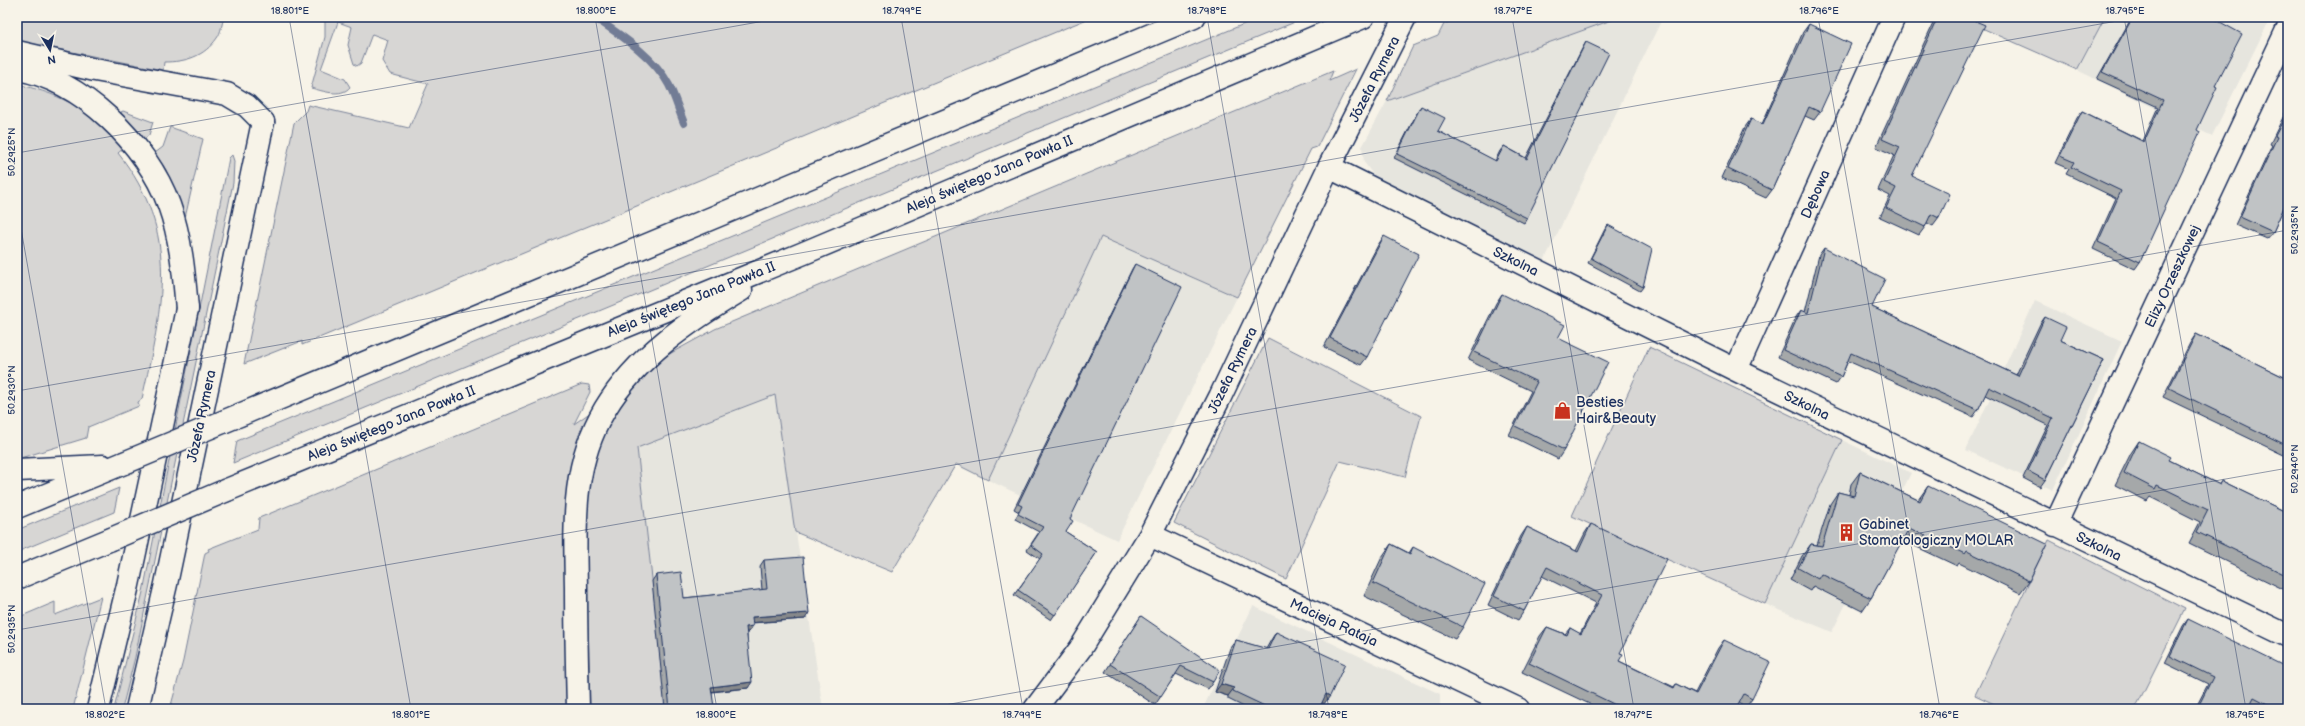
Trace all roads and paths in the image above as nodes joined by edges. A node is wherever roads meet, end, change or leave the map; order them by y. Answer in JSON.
{"nodes":[{"id":1,"x":1194,"y":17,"type":"edge"},
{"id":2,"x":1405,"y":17,"type":"edge"},
{"id":3,"x":1894,"y":17,"type":"edge"},
{"id":4,"x":1361,"y":18,"type":"edge"},
{"id":5,"x":2288,"y":28,"type":"edge"},
{"id":6,"x":17,"y":52,"type":"edge"},
{"id":7,"x":17,"y":69,"type":"edge"},
{"id":8,"x":1329,"y":167,"type":"junction"},
{"id":9,"x":804,"y":253,"type":"junction"},
{"id":10,"x":1736,"y":370,"type":"junction"},
{"id":11,"x":120,"y":464,"type":"junction"},
{"id":12,"x":17,"y":470,"type":"edge"},
{"id":13,"x":17,"y":507,"type":"edge"},
{"id":14,"x":2055,"y":525,"type":"junction"},
{"id":15,"x":1150,"y":535,"type":"junction"},
{"id":16,"x":17,"y":578,"type":"edge"},
{"id":17,"x":2288,"y":636,"type":"edge"},
{"id":18,"x":98,"y":709,"type":"edge"},
{"id":19,"x":137,"y":709,"type":"edge"},
{"id":20,"x":578,"y":709,"type":"edge"},
{"id":21,"x":1035,"y":709,"type":"edge"},
{"id":22,"x":1518,"y":709,"type":"edge"}],
"edges":[{"from":1,"to":11,"type":"street","bridge":true},
{"from":2,"to":8,"type":"street","name":"Józefa Rymera"},
{"from":3,"to":10,"type":"street","name":"Dębowa"},
{"from":4,"to":9,"type":"street","name":"Aleja świętego Jana Pawła II"},
{"from":5,"to":14,"type":"street","name":"Elizy Orzeszkowej"},
{"from":6,"to":19,"type":"street","name":"Józefa Rymera"},
{"from":7,"to":18,"type":"street"},
{"from":8,"to":10,"type":"street","name":"Szkolna"},
{"from":8,"to":15,"type":"street","name":"Józefa Rymera"},
{"from":9,"to":16,"type":"street","name":"Aleja świętego Jana Pawła II","bridge":true},
{"from":9,"to":20,"type":"street"},
{"from":10,"to":14,"type":"street","name":"Szkolna"},
{"from":11,"to":12,"type":"street"},
{"from":11,"to":13,"type":"street"},
{"from":14,"to":17,"type":"street","name":"Szkolna"},
{"from":15,"to":21,"type":"street","name":"Józefa Rymera"},
{"from":15,"to":22,"type":"street","name":"Macieja Rataja"}]}
